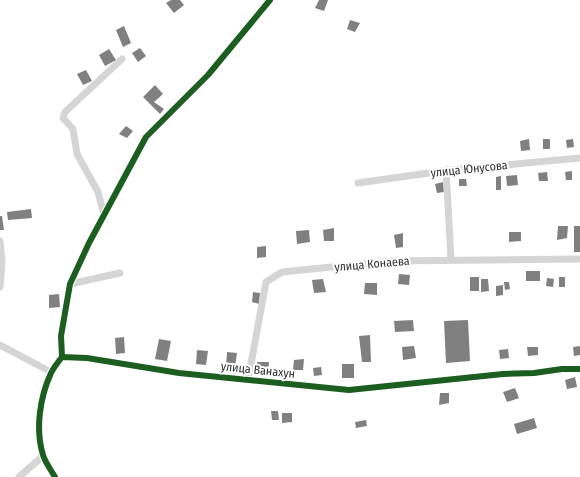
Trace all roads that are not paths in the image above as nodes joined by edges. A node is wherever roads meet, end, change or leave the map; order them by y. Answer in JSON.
{"nodes":[{"id":1,"x":270,"y":0,"type":"edge"},
{"id":2,"x":122,"y":59,"type":"dead end"},
{"id":3,"x":580,"y":158,"type":"edge"},
{"id":4,"x":446,"y":170,"type":"junction"},
{"id":5,"x":358,"y":183,"type":"dead end"},
{"id":6,"x":104,"y":215,"type":"junction"},
{"id":7,"x":0,"y":241,"type":"edge"},
{"id":8,"x":451,"y":259,"type":"junction"},
{"id":9,"x":580,"y":259,"type":"edge"},
{"id":10,"x":120,"y":273,"type":"dead end"},
{"id":11,"x":70,"y":284,"type":"junction"},
{"id":12,"x":0,"y":287,"type":"edge"},
{"id":13,"x":0,"y":345,"type":"edge"},
{"id":14,"x":62,"y":357,"type":"junction"},
{"id":15,"x":580,"y":369,"type":"edge"},
{"id":16,"x":51,"y":372,"type":"junction"},
{"id":17,"x":248,"y":380,"type":"junction"},
{"id":18,"x":43,"y":456,"type":"junction"},
{"id":19,"x":19,"y":477,"type":"edge"},
{"id":20,"x":55,"y":477,"type":"edge"}],
"edges":[{"from":1,"to":6,"type":"street"},
{"from":2,"to":6,"type":"street"},
{"from":3,"to":4,"type":"street","name":"улица Юнусова"},
{"from":4,"to":5,"type":"street","name":"улица Юнусова"},
{"from":4,"to":8,"type":"street"},
{"from":6,"to":11,"type":"street"},
{"from":7,"to":12,"type":"street"},
{"from":8,"to":9,"type":"street","name":"улица Конаева"},
{"from":8,"to":17,"type":"street","name":"улица Конаева"},
{"from":10,"to":11,"type":"street"},
{"from":11,"to":14,"type":"street"},
{"from":13,"to":16,"type":"street"},
{"from":14,"to":16,"type":"street"},
{"from":14,"to":17,"type":"street","name":"улица Ванахун"},
{"from":15,"to":17,"type":"street","name":"улица Ванахун"},
{"from":16,"to":18,"type":"street"},
{"from":18,"to":19,"type":"street"},
{"from":18,"to":20,"type":"street"}]}
